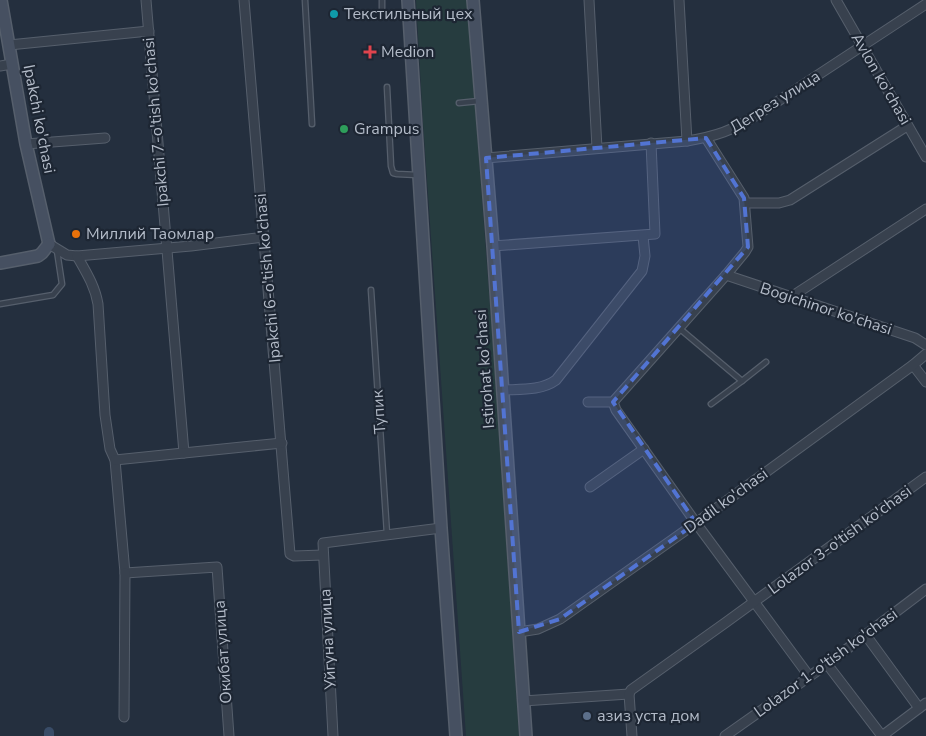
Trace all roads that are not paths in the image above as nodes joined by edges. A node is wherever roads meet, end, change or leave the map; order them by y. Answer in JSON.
{"nodes":[{"id":1,"x":1,"y":0,"type":"edge"},
{"id":2,"x":146,"y":0,"type":"edge"},
{"id":3,"x":244,"y":0,"type":"edge"},
{"id":4,"x":306,"y":0,"type":"edge"},
{"id":5,"x":382,"y":0,"type":"edge"},
{"id":6,"x":408,"y":0,"type":"edge"},
{"id":7,"x":473,"y":0,"type":"edge"},
{"id":8,"x":589,"y":0,"type":"edge"},
{"id":9,"x":679,"y":0,"type":"edge"},
{"id":10,"x":836,"y":0,"type":"edge"},
{"id":11,"x":926,"y":4,"type":"edge"},
{"id":12,"x":382,"y":10,"type":"dead end"},
{"id":13,"x":149,"y":32,"type":"junction"},
{"id":14,"x":9,"y":45,"type":"junction"},
{"id":15,"x":863,"y":46,"type":"junction"},
{"id":16,"x":12,"y":64,"type":"junction"},
{"id":17,"x":0,"y":66,"type":"edge"},
{"id":18,"x":387,"y":87,"type":"dead end"},
{"id":19,"x":481,"y":101,"type":"junction"},
{"id":20,"x":459,"y":103,"type":"dead end"},
{"id":21,"x":312,"y":124,"type":"dead end"},
{"id":22,"x":907,"y":126,"type":"junction"},
{"id":23,"x":105,"y":138,"type":"dead end"},
{"id":24,"x":706,"y":138,"type":"junction"},
{"id":25,"x":688,"y":141,"type":"junction"},
{"id":26,"x":652,"y":143,"type":"junction"},
{"id":27,"x":26,"y":144,"type":"junction"},
{"id":28,"x":597,"y":148,"type":"junction"},
{"id":29,"x":486,"y":158,"type":"junction"},
{"id":30,"x":926,"y":158,"type":"edge"},
{"id":31,"x":419,"y":175,"type":"junction"},
{"id":32,"x":745,"y":203,"type":"junction"},
{"id":33,"x":926,"y":209,"type":"edge"},
{"id":34,"x":643,"y":236,"type":"junction"},
{"id":35,"x":264,"y":237,"type":"junction"},
{"id":36,"x":493,"y":246,"type":"junction"},
{"id":37,"x":53,"y":247,"type":"junction"},
{"id":38,"x":167,"y":247,"type":"junction"},
{"id":39,"x":0,"y":255,"type":"edge"},
{"id":40,"x":77,"y":256,"type":"junction"},
{"id":41,"x":0,"y":263,"type":"edge"},
{"id":42,"x":726,"y":275,"type":"junction"},
{"id":43,"x":371,"y":290,"type":"dead end"},
{"id":44,"x":791,"y":297,"type":"junction"},
{"id":45,"x":0,"y":304,"type":"edge"},
{"id":46,"x":679,"y":328,"type":"junction"},
{"id":47,"x":926,"y":345,"type":"edge"},
{"id":48,"x":926,"y":354,"type":"edge"},
{"id":49,"x":766,"y":362,"type":"dead end"},
{"id":50,"x":913,"y":365,"type":"junction"},
{"id":51,"x":742,"y":381,"type":"junction"},
{"id":52,"x":926,"y":382,"type":"edge"},
{"id":53,"x":502,"y":390,"type":"junction"},
{"id":54,"x":588,"y":402,"type":"dead end"},
{"id":55,"x":614,"y":402,"type":"junction"},
{"id":56,"x":711,"y":404,"type":"dead end"},
{"id":57,"x":282,"y":443,"type":"junction"},
{"id":58,"x":644,"y":449,"type":"junction"},
{"id":59,"x":184,"y":453,"type":"junction"},
{"id":60,"x":115,"y":460,"type":"junction"},
{"id":61,"x":926,"y":477,"type":"edge"},
{"id":62,"x":590,"y":486,"type":"dead end"},
{"id":63,"x":696,"y":523,"type":"junction"},
{"id":64,"x":441,"y":528,"type":"junction"},
{"id":65,"x":387,"y":534,"type":"junction"},
{"id":66,"x":323,"y":555,"type":"junction"},
{"id":67,"x":124,"y":573,"type":"junction"},
{"id":68,"x":926,"y":589,"type":"edge"},
{"id":69,"x":754,"y":602,"type":"junction"},
{"id":70,"x":519,"y":632,"type":"junction"},
{"id":71,"x":865,"y":634,"type":"junction"},
{"id":72,"x":827,"y":664,"type":"junction"},
{"id":73,"x":809,"y":676,"type":"junction"},
{"id":74,"x":629,"y":694,"type":"junction"},
{"id":75,"x":524,"y":701,"type":"junction"},
{"id":76,"x":923,"y":706,"type":"edge"},
{"id":77,"x":124,"y":718,"type":"dead end"},
{"id":78,"x":229,"y":736,"type":"edge"},
{"id":79,"x":333,"y":736,"type":"edge"},
{"id":80,"x":456,"y":736,"type":"edge"},
{"id":81,"x":526,"y":736,"type":"edge"},
{"id":82,"x":632,"y":736,"type":"edge"},
{"id":83,"x":725,"y":736,"type":"edge"},
{"id":84,"x":882,"y":736,"type":"edge"}],
"edges":[{"from":1,"to":14,"type":"main road","name":"Ipakchi ko'chasi"},
{"from":2,"to":13,"type":"street","name":"Ipakchi 7-o'tish ko'chasi"},
{"from":3,"to":35,"type":"street","name":"Ipakchi 6-o'tish ko'chasi"},
{"from":4,"to":21,"type":"lane"},
{"from":5,"to":12,"type":"lane"},
{"from":6,"to":31,"type":"main road"},
{"from":7,"to":19,"type":"main road","name":"Istirohat ko'chasi"},
{"from":8,"to":28,"type":"street"},
{"from":9,"to":25,"type":"street"},
{"from":10,"to":15,"type":"street","name":"Avlon ko'chasi"},
{"from":11,"to":15,"type":"street","name":"Дегрез улица"},
{"from":13,"to":14,"type":"street"},
{"from":13,"to":38,"type":"street","name":"Ipakchi 7-o'tish ko'chasi"},
{"from":14,"to":16,"type":"main road","name":"Ipakchi ko'chasi"},
{"from":15,"to":22,"type":"street","name":"Avlon ko'chasi"},
{"from":15,"to":24,"type":"street","name":"Дегрез улица"},
{"from":16,"to":17,"type":"street"},
{"from":16,"to":27,"type":"main road","name":"Ipakchi ko'chasi"},
{"from":18,"to":31,"type":"lane"},
{"from":19,"to":20,"type":"lane"},
{"from":19,"to":29,"type":"main road","name":"Istirohat ko'chasi"},
{"from":22,"to":30,"type":"street","name":"Avlon ko'chasi"},
{"from":22,"to":32,"type":"street"},
{"from":23,"to":27,"type":"street"},
{"from":24,"to":25,"type":"street","name":"Дегрез улица"},
{"from":24,"to":32,"type":"street"},
{"from":25,"to":26,"type":"street","name":"Дегрез улица"},
{"from":26,"to":28,"type":"street","name":"Дегрез улица"},
{"from":26,"to":34,"type":"street"},
{"from":27,"to":37,"type":"main road","name":"Ipakchi ko'chasi"},
{"from":28,"to":29,"type":"street","name":"Дегрез улица"},
{"from":29,"to":36,"type":"main road","name":"Istirohat ko'chasi"},
{"from":31,"to":64,"type":"main road"},
{"from":32,"to":42,"type":"street"},
{"from":33,"to":44,"type":"street"},
{"from":34,"to":36,"type":"street"},
{"from":34,"to":53,"type":"street"},
{"from":35,"to":38,"type":"street"},
{"from":35,"to":57,"type":"street","name":"Ipakchi 6-o'tish ko'chasi"},
{"from":36,"to":53,"type":"main road","name":"Istirohat ko'chasi"},
{"from":37,"to":39,"type":"main road"},
{"from":37,"to":40,"type":"street"},
{"from":37,"to":41,"type":"main road"},
{"from":37,"to":45,"type":"lane"},
{"from":38,"to":40,"type":"street"},
{"from":38,"to":59,"type":"street","name":"Ipakchi 7-o'tish ko'chasi"},
{"from":40,"to":60,"type":"street"},
{"from":42,"to":44,"type":"street","name":"Bogichinor ko'chasi"},
{"from":42,"to":46,"type":"street"},
{"from":43,"to":65,"type":"lane","name":"Тупик"},
{"from":44,"to":47,"type":"street","name":"Bogichinor ko'chasi"},
{"from":46,"to":51,"type":"lane"},
{"from":46,"to":55,"type":"street"},
{"from":48,"to":50,"type":"street","name":"Dadil ko'chasi"},
{"from":49,"to":51,"type":"lane"},
{"from":50,"to":52,"type":"street"},
{"from":50,"to":63,"type":"street","name":"Dadil ko'chasi"},
{"from":51,"to":56,"type":"lane"},
{"from":53,"to":70,"type":"main road","name":"Istirohat ko'chasi"},
{"from":54,"to":55,"type":"street"},
{"from":55,"to":58,"type":"street","name":"Lolazor 3-o'tish ko'chasi"},
{"from":57,"to":59,"type":"street"},
{"from":57,"to":66,"type":"street","name":"Ipakchi 6-o'tish ko'chasi"},
{"from":58,"to":62,"type":"street"},
{"from":58,"to":63,"type":"street","name":"Lolazor 3-o'tish ko'chasi"},
{"from":59,"to":60,"type":"street"},
{"from":60,"to":67,"type":"street"},
{"from":61,"to":69,"type":"street","name":"Lolazor 3-o'tish ko'chasi"},
{"from":63,"to":69,"type":"street","name":"Lolazor 3-o'tish ko'chasi"},
{"from":63,"to":70,"type":"street","name":"Dadil ko'chasi"},
{"from":64,"to":65,"type":"street"},
{"from":64,"to":80,"type":"main road"},
{"from":65,"to":66,"type":"street","name":"Уйгуна улица"},
{"from":66,"to":79,"type":"street","name":"Уйгуна улица"},
{"from":67,"to":77,"type":"street"},
{"from":67,"to":78,"type":"street","name":"Окибат улица"},
{"from":68,"to":71,"type":"street","name":"Lolazor 1-o'tish ko'chasi"},
{"from":69,"to":73,"type":"street","name":"Lolazor 3-o'tish ko'chasi"},
{"from":69,"to":74,"type":"street","name":"Lolazor 3-o'tish ko'chasi"},
{"from":70,"to":75,"type":"main road","name":"Istirohat ko'chasi"},
{"from":71,"to":72,"type":"street","name":"Lolazor 1-o'tish ko'chasi"},
{"from":71,"to":76,"type":"street"},
{"from":72,"to":73,"type":"street","name":"Lolazor 1-o'tish ko'chasi"},
{"from":72,"to":84,"type":"street"},
{"from":73,"to":83,"type":"street","name":"Lolazor 1-o'tish ko'chasi"},
{"from":74,"to":75,"type":"street"},
{"from":74,"to":82,"type":"street"},
{"from":75,"to":81,"type":"main road","name":"Istirohat ko'chasi"},
{"from":76,"to":84,"type":"street"}]}
